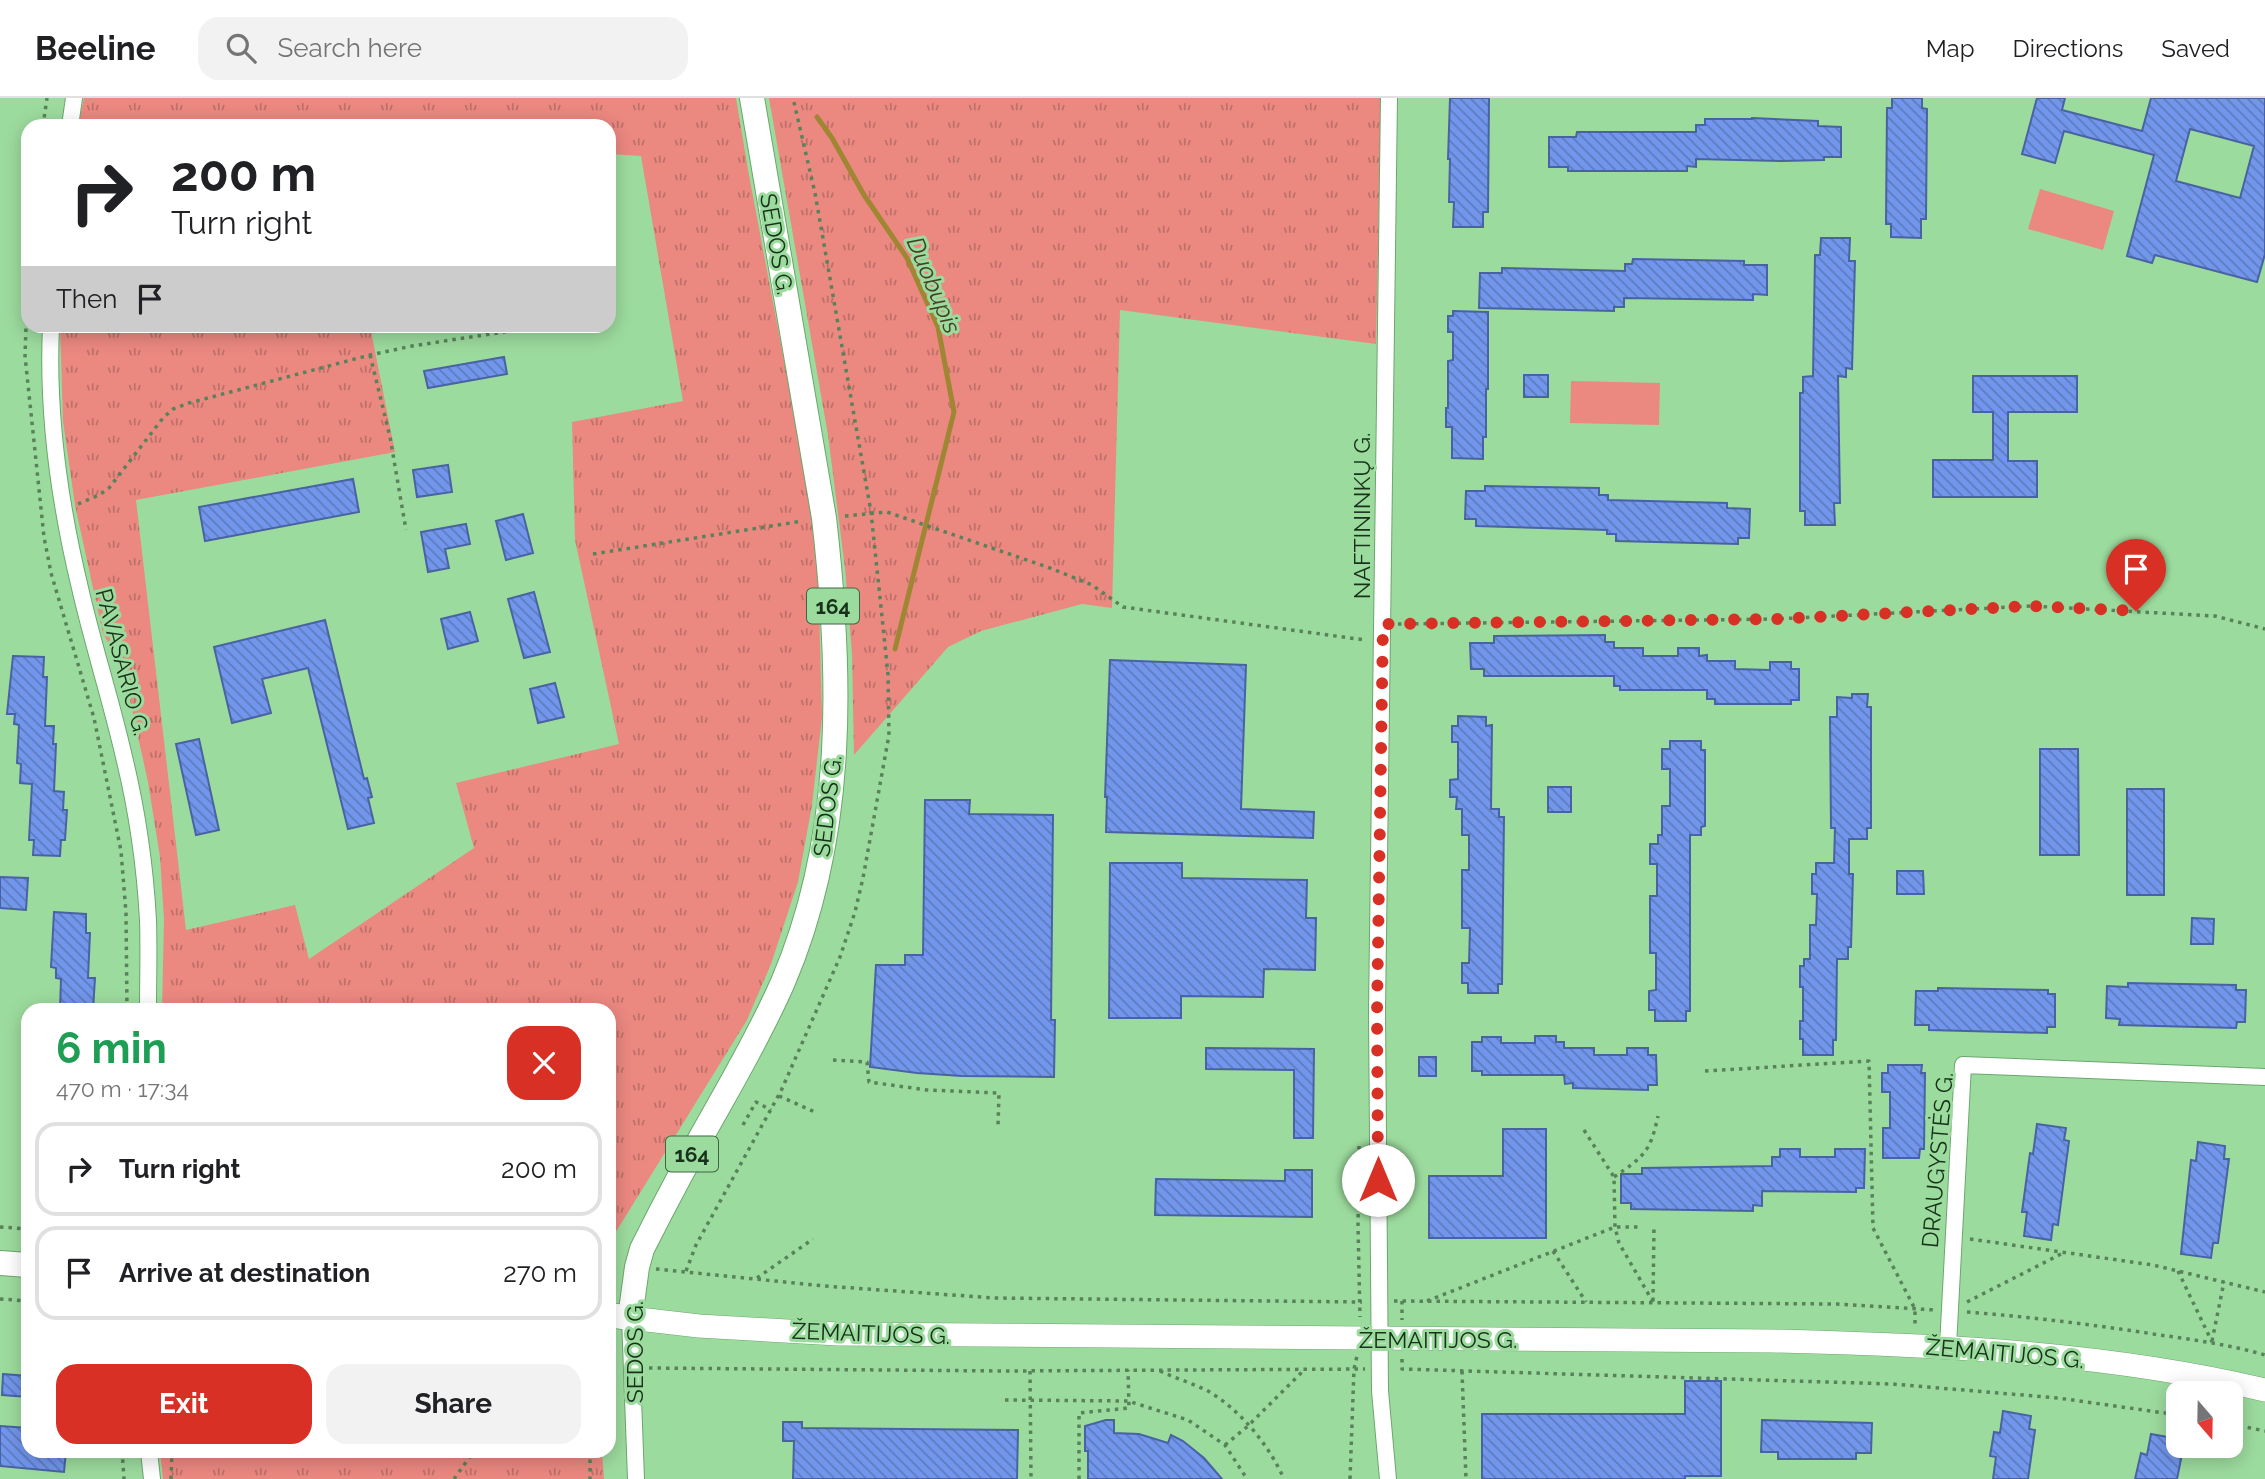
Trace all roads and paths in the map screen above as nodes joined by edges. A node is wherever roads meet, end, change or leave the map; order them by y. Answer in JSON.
{"nodes":[{"id":1,"x":47,"y":98,"type":"edge"},
{"id":2,"x":74,"y":98,"type":"edge"},
{"id":3,"x":752,"y":98,"type":"edge"},
{"id":4,"x":1389,"y":98,"type":"edge"},
{"id":5,"x":44,"y":119,"type":"edge"},
{"id":6,"x":71,"y":119,"type":"edge"},
{"id":7,"x":51,"y":333,"type":"edge"},
{"id":8,"x":501,"y":333,"type":"edge"},
{"id":9,"x":370,"y":355,"type":"junction"},
{"id":10,"x":65,"y":506,"type":"junction"},
{"id":11,"x":41,"y":510,"type":"dead end"},
{"id":12,"x":824,"y":518,"type":"junction"},
{"id":13,"x":406,"y":530,"type":"dead end"},
{"id":14,"x":593,"y":554,"type":"dead end"},
{"id":15,"x":1383,"y":624,"type":"junction"},
{"id":16,"x":2265,"y":629,"type":"edge"},
{"id":17,"x":70,"y":635,"type":"dead end"},
{"id":18,"x":1367,"y":640,"type":"dead end"},
{"id":19,"x":127,"y":1003,"type":"edge"},
{"id":20,"x":148,"y":1003,"type":"edge"},
{"id":21,"x":833,"y":1060,"type":"dead end"},
{"id":22,"x":1705,"y":1071,"type":"dead end"},
{"id":23,"x":2265,"y":1077,"type":"edge"},
{"id":24,"x":779,"y":1096,"type":"dead end"},
{"id":25,"x":771,"y":1110,"type":"dead end"},
{"id":26,"x":815,"y":1112,"type":"dead end"},
{"id":27,"x":1658,"y":1116,"type":"dead end"},
{"id":28,"x":743,"y":1125,"type":"dead end"},
{"id":29,"x":998,"y":1126,"type":"dead end"},
{"id":30,"x":1584,"y":1130,"type":"dead end"},
{"id":31,"x":1614,"y":1177,"type":"junction"},
{"id":32,"x":1654,"y":1226,"type":"dead end"},
{"id":33,"x":0,"y":1227,"type":"edge"},
{"id":34,"x":1615,"y":1227,"type":"junction"},
{"id":35,"x":1642,"y":1227,"type":"dead end"},
{"id":36,"x":21,"y":1228,"type":"edge"},
{"id":37,"x":1954,"y":1236,"type":"junction"},
{"id":38,"x":813,"y":1239,"type":"dead end"},
{"id":39,"x":1553,"y":1251,"type":"junction"},
{"id":40,"x":2065,"y":1252,"type":"junction"},
{"id":41,"x":0,"y":1263,"type":"edge"},
{"id":42,"x":21,"y":1264,"type":"edge"},
{"id":43,"x":2178,"y":1271,"type":"junction"},
{"id":44,"x":686,"y":1272,"type":"dead end"},
{"id":45,"x":755,"y":1279,"type":"junction"},
{"id":46,"x":2224,"y":1282,"type":"junction"},
{"id":47,"x":2265,"y":1292,"type":"edge"},
{"id":48,"x":0,"y":1299,"type":"edge"},
{"id":49,"x":21,"y":1300,"type":"edge"},
{"id":50,"x":1378,"y":1301,"type":"junction"},
{"id":51,"x":1402,"y":1301,"type":"junction"},
{"id":52,"x":1425,"y":1301,"type":"junction"},
{"id":53,"x":1587,"y":1302,"type":"junction"},
{"id":54,"x":1653,"y":1303,"type":"junction"},
{"id":55,"x":1915,"y":1309,"type":"junction"},
{"id":56,"x":1949,"y":1311,"type":"junction"},
{"id":57,"x":619,"y":1316,"type":"edge"},
{"id":58,"x":1381,"y":1338,"type":"junction"},
{"id":59,"x":2212,"y":1343,"type":"junction"},
{"id":60,"x":1915,"y":1345,"type":"junction"},
{"id":61,"x":1948,"y":1346,"type":"junction"},
{"id":62,"x":2265,"y":1355,"type":"edge"},
{"id":63,"x":632,"y":1368,"type":"junction"},
{"id":64,"x":1354,"y":1369,"type":"junction"},
{"id":65,"x":1380,"y":1369,"type":"junction"},
{"id":66,"x":1402,"y":1369,"type":"junction"},
{"id":67,"x":1128,"y":1370,"type":"junction"},
{"id":68,"x":1304,"y":1370,"type":"junction"},
{"id":69,"x":1030,"y":1371,"type":"junction"},
{"id":70,"x":1158,"y":1371,"type":"junction"},
{"id":71,"x":1462,"y":1371,"type":"junction"},
{"id":72,"x":2265,"y":1390,"type":"edge"},
{"id":73,"x":1004,"y":1400,"type":"dead end"},
{"id":74,"x":1030,"y":1400,"type":"junction"},
{"id":75,"x":1128,"y":1401,"type":"junction"},
{"id":76,"x":2166,"y":1413,"type":"edge"},
{"id":77,"x":1248,"y":1426,"type":"junction"},
{"id":78,"x":2244,"y":1427,"type":"edge"},
{"id":79,"x":2265,"y":1431,"type":"edge"},
{"id":80,"x":1225,"y":1446,"type":"junction"},
{"id":81,"x":122,"y":1458,"type":"edge"},
{"id":82,"x":150,"y":1458,"type":"edge"},
{"id":83,"x":172,"y":1458,"type":"edge"},
{"id":84,"x":469,"y":1458,"type":"edge"},
{"id":85,"x":590,"y":1458,"type":"edge"},
{"id":86,"x":124,"y":1479,"type":"edge"},
{"id":87,"x":152,"y":1479,"type":"edge"},
{"id":88,"x":172,"y":1479,"type":"edge"},
{"id":89,"x":454,"y":1479,"type":"edge"},
{"id":90,"x":590,"y":1479,"type":"edge"},
{"id":91,"x":636,"y":1479,"type":"edge"},
{"id":92,"x":1031,"y":1479,"type":"edge"},
{"id":93,"x":1079,"y":1479,"type":"edge"},
{"id":94,"x":1247,"y":1479,"type":"edge"},
{"id":95,"x":1284,"y":1479,"type":"edge"},
{"id":96,"x":1350,"y":1479,"type":"edge"},
{"id":97,"x":1388,"y":1479,"type":"edge"},
{"id":98,"x":1466,"y":1479,"type":"edge"}],
"edges":[{"from":1,"to":5,"type":"path"},
{"from":2,"to":6,"type":"street"},
{"from":3,"to":12,"type":"main road","name":"SEDOS G.","number":"164"},
{"from":4,"to":15,"type":"street","name":"NAFTININKŲ G."},
{"from":7,"to":10,"type":"street","name":"PAVASARIO G."},
{"from":8,"to":9,"type":"path"},
{"from":9,"to":10,"type":"path"},
{"from":9,"to":13,"type":"path"},
{"from":10,"to":11,"type":"path"},
{"from":10,"to":20,"type":"street","name":"PAVASARIO G."},
{"from":12,"to":14,"type":"path"},
{"from":12,"to":18,"type":"path"},
{"from":12,"to":57,"type":"main road","name":"SEDOS G.","number":"164"},
{"from":15,"to":16,"type":"path"},
{"from":15,"to":50,"type":"street","name":"NAFTININKŲ G."},
{"from":17,"to":19,"type":"path"},
{"from":21,"to":29,"type":"path"},
{"from":22,"to":55,"type":"path"},
{"from":23,"to":37,"type":"street","name":"DRAUGYSTĖS G."},
{"from":24,"to":26,"type":"path"},
{"from":25,"to":28,"type":"path"},
{"from":27,"to":31,"type":"path"},
{"from":30,"to":31,"type":"path"},
{"from":31,"to":34,"type":"path"},
{"from":32,"to":54,"type":"path"},
{"from":33,"to":36,"type":"path"},
{"from":34,"to":35,"type":"path"},
{"from":34,"to":39,"type":"path"},
{"from":34,"to":54,"type":"path"},
{"from":37,"to":40,"type":"path"},
{"from":37,"to":56,"type":"street","name":"DRAUGYSTĖS G."},
{"from":38,"to":45,"type":"path"},
{"from":39,"to":52,"type":"path"},
{"from":39,"to":53,"type":"path"},
{"from":40,"to":43,"type":"path"},
{"from":40,"to":56,"type":"path"},
{"from":41,"to":42,"type":"main road"},
{"from":43,"to":46,"type":"path"},
{"from":43,"to":59,"type":"path"},
{"from":44,"to":45,"type":"path"},
{"from":45,"to":50,"type":"path"},
{"from":46,"to":47,"type":"path"},
{"from":46,"to":59,"type":"path"},
{"from":48,"to":49,"type":"path"},
{"from":50,"to":51,"type":"path"},
{"from":50,"to":58,"type":"street","name":"NAFTININKŲ G."},
{"from":51,"to":52,"type":"path"},
{"from":51,"to":58,"type":"path"},
{"from":52,"to":53,"type":"path"},
{"from":53,"to":54,"type":"path"},
{"from":54,"to":55,"type":"path"},
{"from":55,"to":56,"type":"path"},
{"from":55,"to":60,"type":"path"},
{"from":56,"to":59,"type":"path"},
{"from":56,"to":61,"type":"street","name":"DRAUGYSTĖS G."},
{"from":57,"to":58,"type":"main road","name":"ŽEMAITIJOS G."},
{"from":57,"to":63,"type":"street","name":"SEDOS G."},
{"from":58,"to":60,"type":"main road","name":"ŽEMAITIJOS G."},
{"from":58,"to":64,"type":"path"},
{"from":58,"to":65,"type":"street","name":"NAFTININKŲ G."},
{"from":58,"to":66,"type":"path"},
{"from":59,"to":62,"type":"path"},
{"from":60,"to":61,"type":"main road","name":"ŽEMAITIJOS G."},
{"from":61,"to":72,"type":"main road","name":"ŽEMAITIJOS G."},
{"from":63,"to":69,"type":"path"},
{"from":63,"to":91,"type":"street","name":"SEDOS G."},
{"from":64,"to":65,"type":"path"},
{"from":64,"to":68,"type":"path"},
{"from":64,"to":96,"type":"path"},
{"from":65,"to":66,"type":"path"},
{"from":65,"to":97,"type":"street","name":"NAFTININKŲ G."},
{"from":66,"to":71,"type":"path"},
{"from":67,"to":69,"type":"path"},
{"from":67,"to":70,"type":"path"},
{"from":67,"to":75,"type":"path"},
{"from":68,"to":70,"type":"path"},
{"from":68,"to":77,"type":"path"},
{"from":69,"to":74,"type":"path"},
{"from":70,"to":77,"type":"path"},
{"from":71,"to":76,"type":"path"},
{"from":71,"to":98,"type":"path"},
{"from":73,"to":74,"type":"path"},
{"from":74,"to":75,"type":"path"},
{"from":74,"to":92,"type":"path"},
{"from":75,"to":80,"type":"path"},
{"from":75,"to":93,"type":"path"},
{"from":77,"to":80,"type":"path"},
{"from":77,"to":95,"type":"path"},
{"from":78,"to":79,"type":"path"},
{"from":80,"to":94,"type":"path"},
{"from":81,"to":86,"type":"path"},
{"from":82,"to":87,"type":"street"},
{"from":83,"to":88,"type":"path"},
{"from":84,"to":89,"type":"path"},
{"from":85,"to":90,"type":"path"}]}
